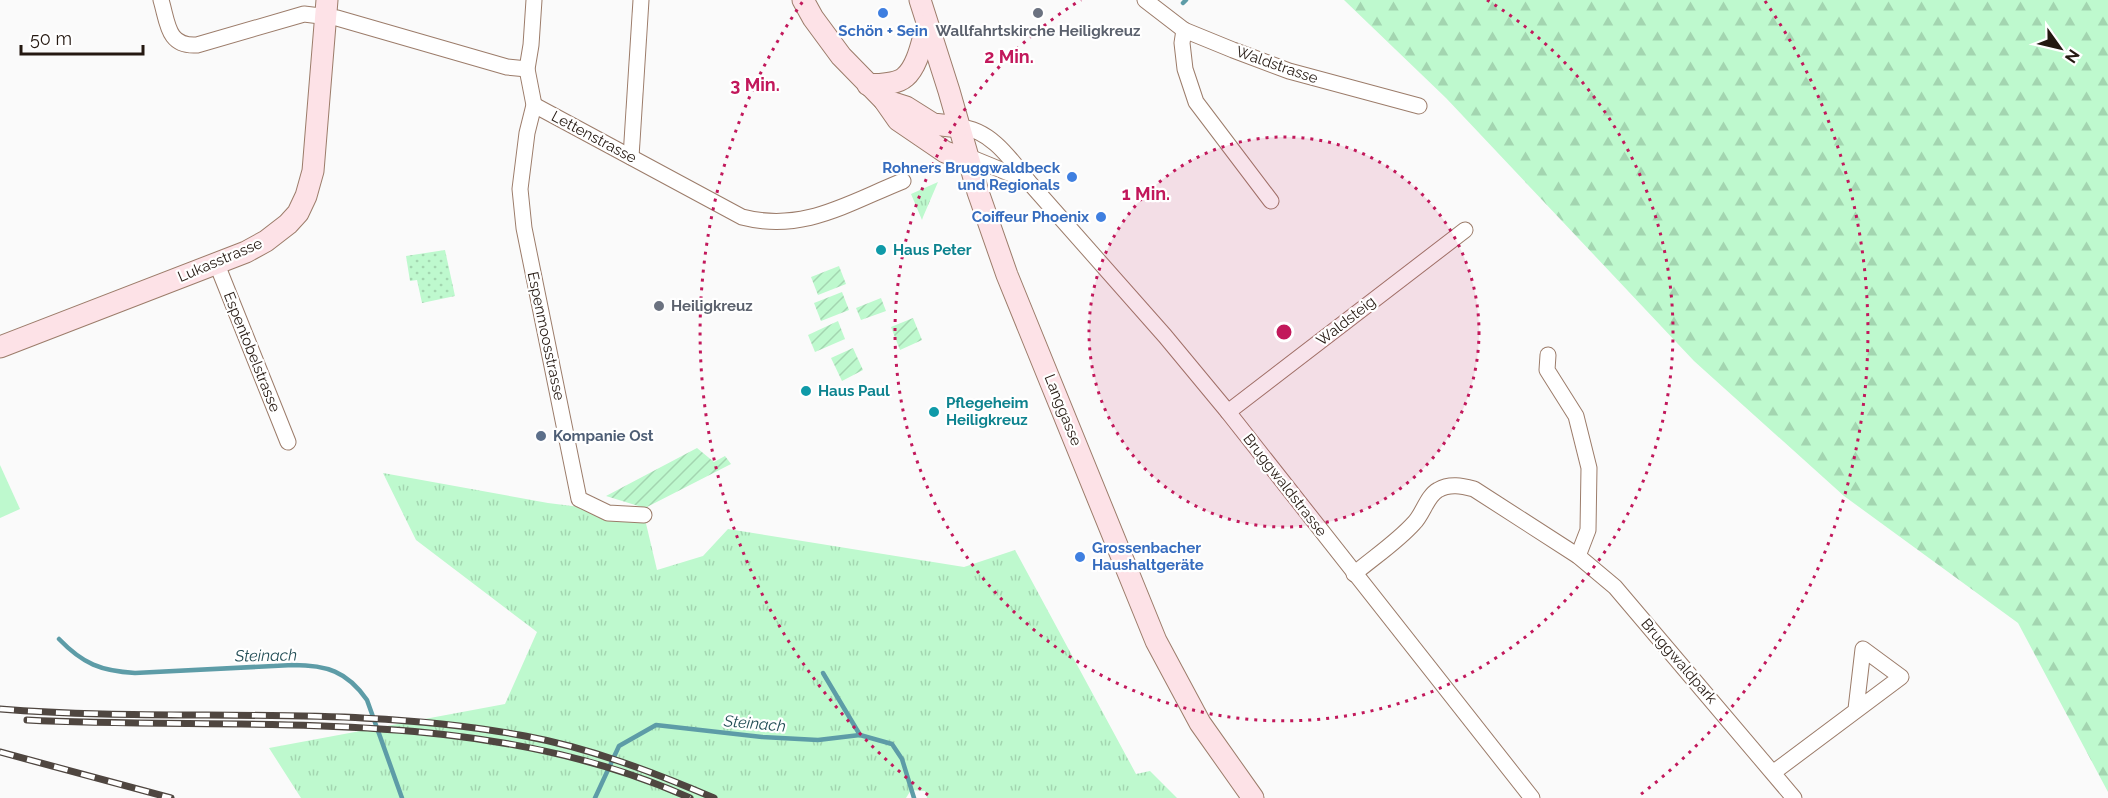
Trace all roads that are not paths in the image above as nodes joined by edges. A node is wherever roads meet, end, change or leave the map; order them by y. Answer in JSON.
{"nodes":[{"id":1,"x":161,"y":0,"type":"edge"},
{"id":2,"x":534,"y":0,"type":"edge"},
{"id":3,"x":641,"y":0,"type":"edge"},
{"id":4,"x":803,"y":0,"type":"edge"},
{"id":5,"x":920,"y":0,"type":"edge"},
{"id":6,"x":1145,"y":0,"type":"edge"},
{"id":7,"x":327,"y":8,"type":"edge"},
{"id":8,"x":927,"y":25,"type":"junction"},
{"id":9,"x":1184,"y":30,"type":"junction"},
{"id":10,"x":526,"y":69,"type":"junction"},
{"id":11,"x":868,"y":85,"type":"junction"},
{"id":12,"x":884,"y":100,"type":"junction"},
{"id":13,"x":534,"y":105,"type":"junction"},
{"id":14,"x":1419,"y":106,"type":"dead end"},
{"id":15,"x":959,"y":127,"type":"junction"},
{"id":16,"x":967,"y":156,"type":"junction"},
{"id":17,"x":631,"y":157,"type":"junction"},
{"id":18,"x":903,"y":181,"type":"dead end"},
{"id":19,"x":1028,"y":181,"type":"junction"},
{"id":20,"x":1271,"y":201,"type":"dead end"},
{"id":21,"x":1465,"y":230,"type":"dead end"},
{"id":22,"x":216,"y":262,"type":"junction"},
{"id":23,"x":0,"y":347,"type":"edge"},
{"id":24,"x":1548,"y":355,"type":"dead end"},
{"id":25,"x":1228,"y":412,"type":"junction"},
{"id":26,"x":288,"y":442,"type":"dead end"},
{"id":27,"x":644,"y":515,"type":"dead end"},
{"id":28,"x":1578,"y":556,"type":"junction"},
{"id":29,"x":1354,"y":574,"type":"junction"},
{"id":30,"x":1856,"y":709,"type":"dead end"},
{"id":31,"x":1774,"y":772,"type":"junction"},
{"id":32,"x":1253,"y":798,"type":"edge"},
{"id":33,"x":1532,"y":798,"type":"edge"},
{"id":34,"x":1794,"y":798,"type":"edge"}],
"edges":[{"from":1,"to":7,"type":"street"},
{"from":2,"to":10,"type":"street"},
{"from":3,"to":17,"type":"street"},
{"from":4,"to":11,"type":"main road"},
{"from":5,"to":8,"type":"main road","name":"Langgasse"},
{"from":6,"to":9,"type":"street","name":"Waldstrasse"},
{"from":7,"to":10,"type":"street"},
{"from":7,"to":22,"type":"main road","name":"Lukasstrasse"},
{"from":8,"to":11,"type":"main road"},
{"from":8,"to":15,"type":"main road","name":"Langgasse"},
{"from":9,"to":14,"type":"street","name":"Waldstrasse"},
{"from":9,"to":20,"type":"street"},
{"from":10,"to":13,"type":"street","name":"Lettenstrasse"},
{"from":11,"to":12,"type":"main road"},
{"from":12,"to":15,"type":"main road"},
{"from":12,"to":16,"type":"main road"},
{"from":13,"to":17,"type":"street","name":"Lettenstrasse"},
{"from":13,"to":27,"type":"street","name":"Espenmoosstrasse"},
{"from":15,"to":16,"type":"main road","name":"Langgasse"},
{"from":15,"to":19,"type":"street","name":"Bruggwaldstrasse"},
{"from":16,"to":19,"type":"street","name":"Bruggwaldstrasse"},
{"from":16,"to":32,"type":"main road","name":"Langgasse"},
{"from":17,"to":18,"type":"street","name":"Lettenstrasse"},
{"from":19,"to":25,"type":"street","name":"Bruggwaldstrasse"},
{"from":21,"to":25,"type":"street","name":"Waldsteig"},
{"from":22,"to":23,"type":"main road","name":"Lukasstrasse"},
{"from":22,"to":26,"type":"street","name":"Espentobelstrasse"},
{"from":24,"to":28,"type":"street"},
{"from":25,"to":29,"type":"street","name":"Bruggwaldstrasse"},
{"from":28,"to":29,"type":"street","name":"Bruggwaldpark"},
{"from":28,"to":31,"type":"street","name":"Bruggwaldpark"},
{"from":29,"to":33,"type":"street","name":"Bruggwaldstrasse"},
{"from":30,"to":31,"type":"street"},
{"from":31,"to":34,"type":"street","name":"Bruggwaldpark"}]}
